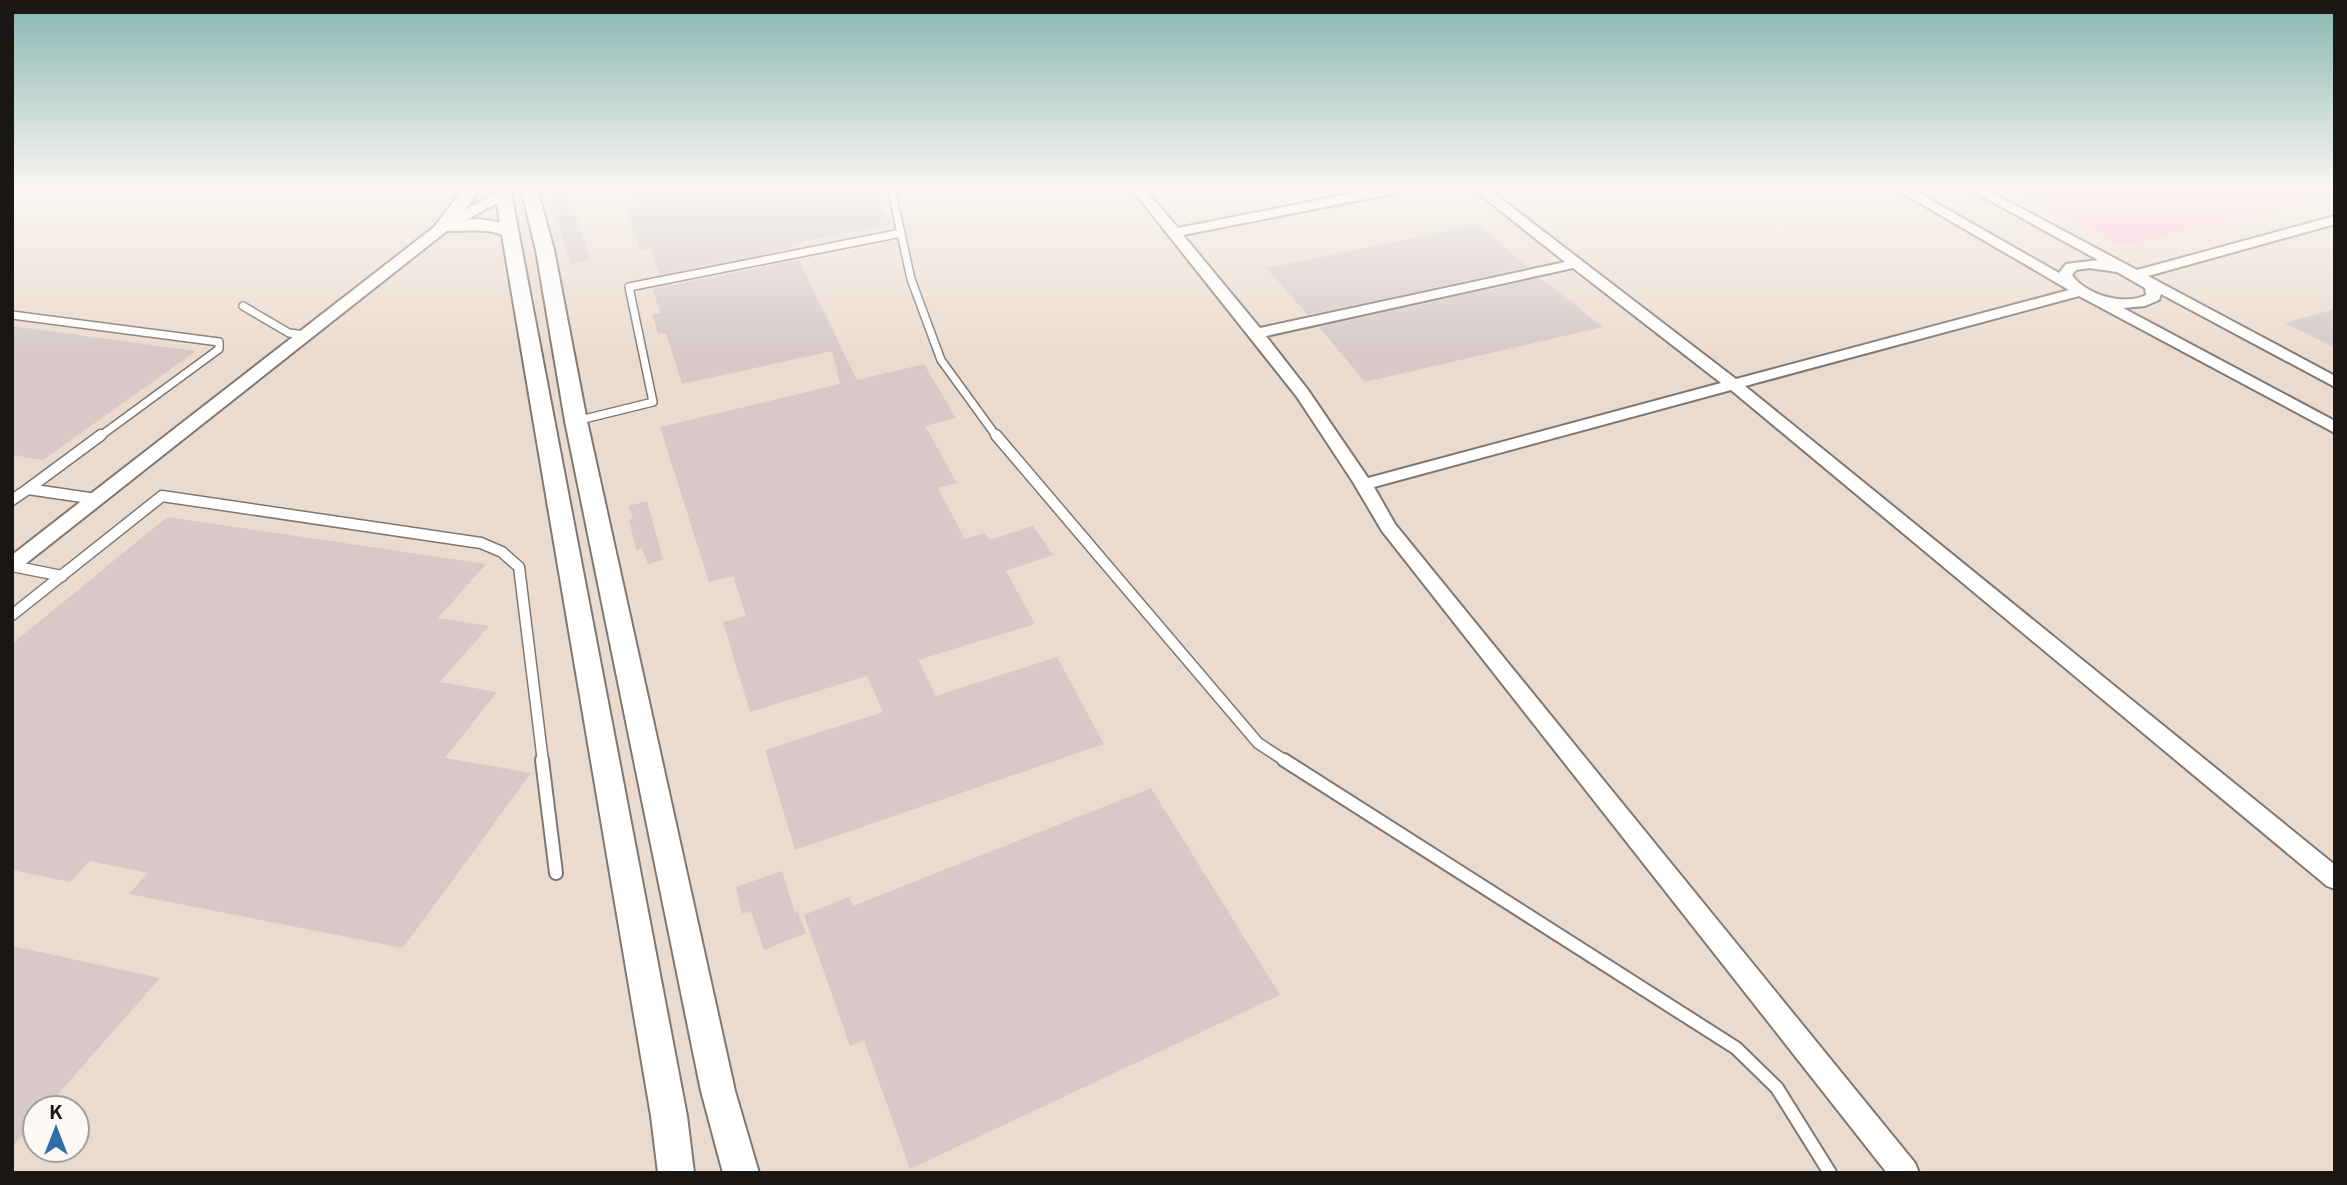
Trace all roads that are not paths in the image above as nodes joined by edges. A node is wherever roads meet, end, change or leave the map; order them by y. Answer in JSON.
{"nodes":[{"id":1,"x":422,"y":243,"type":"edge"},
{"id":2,"x":513,"y":243,"type":"edge"},
{"id":3,"x":543,"y":243,"type":"edge"},
{"id":4,"x":849,"y":243,"type":"edge"},
{"id":5,"x":903,"y":243,"type":"edge"},
{"id":6,"x":1182,"y":243,"type":"edge"},
{"id":7,"x":1548,"y":243,"type":"edge"},
{"id":8,"x":1997,"y":243,"type":"edge"},
{"id":9,"x":2077,"y":243,"type":"edge"},
{"id":10,"x":2251,"y":243,"type":"edge"},
{"id":11,"x":1574,"y":264,"type":"junction"},
{"id":12,"x":2136,"y":275,"type":"junction"},
{"id":13,"x":2081,"y":291,"type":"junction"},
{"id":14,"x":243,"y":306,"type":"dead end"},
{"id":15,"x":12,"y":315,"type":"edge"},
{"id":16,"x":1256,"y":333,"type":"junction"},
{"id":17,"x":306,"y":335,"type":"junction"},
{"id":18,"x":2335,"y":382,"type":"edge"},
{"id":19,"x":1735,"y":386,"type":"junction"},
{"id":20,"x":576,"y":421,"type":"junction"},
{"id":21,"x":545,"y":427,"type":"junction"},
{"id":22,"x":2335,"y":428,"type":"edge"},
{"id":23,"x":1365,"y":484,"type":"junction"},
{"id":24,"x":28,"y":489,"type":"junction"},
{"id":25,"x":97,"y":499,"type":"junction"},
{"id":26,"x":12,"y":500,"type":"edge"},
{"id":27,"x":12,"y":565,"type":"edge"},
{"id":28,"x":62,"y":576,"type":"junction"},
{"id":29,"x":12,"y":615,"type":"edge"},
{"id":30,"x":556,"y":873,"type":"dead end"},
{"id":31,"x":2335,"y":879,"type":"edge"},
{"id":32,"x":676,"y":1173,"type":"edge"},
{"id":33,"x":741,"y":1173,"type":"edge"},
{"id":34,"x":1830,"y":1173,"type":"edge"},
{"id":35,"x":1905,"y":1173,"type":"edge"}],
"edges":[{"from":1,"to":17,"type":"street"},
{"from":2,"to":21,"type":"street"},
{"from":3,"to":20,"type":"street"},
{"from":4,"to":20,"type":"lane"},
{"from":5,"to":34,"type":"lane"},
{"from":6,"to":16,"type":"street"},
{"from":7,"to":11,"type":"street"},
{"from":8,"to":13,"type":"street"},
{"from":9,"to":12,"type":"street"},
{"from":10,"to":12,"type":"street"},
{"from":11,"to":16,"type":"street"},
{"from":11,"to":19,"type":"street"},
{"from":12,"to":13,"type":"street"},
{"from":12,"to":13,"type":"street"},
{"from":12,"to":18,"type":"street"},
{"from":13,"to":19,"type":"street"},
{"from":13,"to":22,"type":"street"},
{"from":14,"to":17,"type":"lane"},
{"from":15,"to":24,"type":"lane"},
{"from":16,"to":23,"type":"street"},
{"from":17,"to":25,"type":"street"},
{"from":19,"to":23,"type":"street"},
{"from":19,"to":31,"type":"street"},
{"from":20,"to":21,"type":"street"},
{"from":20,"to":33,"type":"street"},
{"from":21,"to":32,"type":"street"},
{"from":23,"to":35,"type":"street"},
{"from":24,"to":25,"type":"lane"},
{"from":24,"to":26,"type":"lane"},
{"from":25,"to":27,"type":"street"},
{"from":27,"to":28,"type":"lane"},
{"from":28,"to":29,"type":"lane"},
{"from":28,"to":30,"type":"lane"}]}
